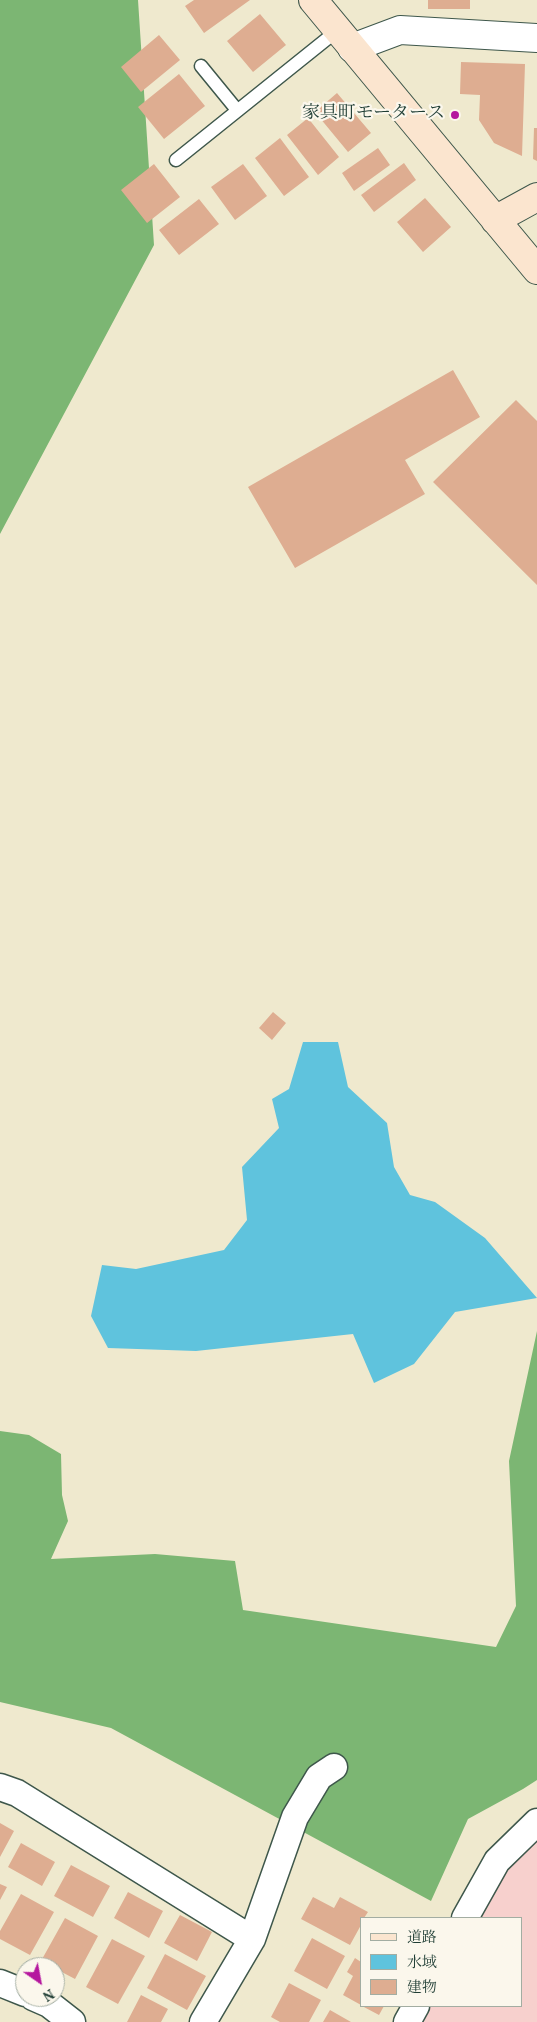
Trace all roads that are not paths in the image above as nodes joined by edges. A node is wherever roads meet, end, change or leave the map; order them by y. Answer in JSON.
{"nodes":[{"id":1,"x":314,"y":0,"type":"edge"},
{"id":2,"x":537,"y":38,"type":"edge"},
{"id":3,"x":345,"y":39,"type":"junction"},
{"id":4,"x":201,"y":66,"type":"dead end"},
{"id":5,"x":237,"y":110,"type":"junction"},
{"id":6,"x":176,"y":160,"type":"dead end"},
{"id":7,"x":537,"y":197,"type":"edge"},
{"id":8,"x":495,"y":220,"type":"junction"},
{"id":9,"x":537,"y":270,"type":"edge"},
{"id":10,"x":334,"y":1767,"type":"dead end"},
{"id":11,"x":0,"y":1786,"type":"edge"},
{"id":12,"x":537,"y":1822,"type":"edge"},
{"id":13,"x":466,"y":1917,"type":"edge"},
{"id":14,"x":252,"y":1939,"type":"junction"},
{"id":15,"x":0,"y":1983,"type":"edge"},
{"id":16,"x":15,"y":1989,"type":"edge"},
{"id":17,"x":52,"y":2007,"type":"edge"},
{"id":18,"x":415,"y":2007,"type":"edge"},
{"id":19,"x":72,"y":2022,"type":"edge"},
{"id":20,"x":203,"y":2022,"type":"edge"},
{"id":21,"x":407,"y":2022,"type":"edge"}],
"edges":[{"from":1,"to":3,"type":"main road"},
{"from":2,"to":3,"type":"street"},
{"from":3,"to":5,"type":"lane"},
{"from":3,"to":8,"type":"main road"},
{"from":4,"to":5,"type":"lane"},
{"from":5,"to":6,"type":"lane"},
{"from":7,"to":8,"type":"main road"},
{"from":8,"to":9,"type":"main road"},
{"from":10,"to":14,"type":"street"},
{"from":11,"to":14,"type":"street"},
{"from":12,"to":13,"type":"street"},
{"from":14,"to":20,"type":"street"},
{"from":15,"to":16,"type":"street"},
{"from":17,"to":19,"type":"street"},
{"from":18,"to":21,"type":"street"}]}
